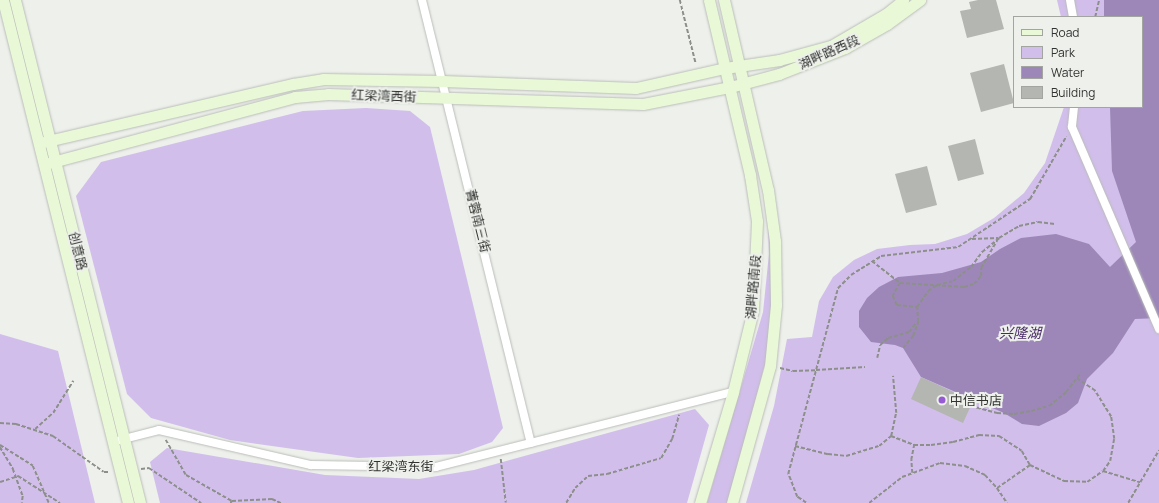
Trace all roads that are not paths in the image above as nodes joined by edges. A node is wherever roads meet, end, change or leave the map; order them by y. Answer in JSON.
{"nodes":[{"id":1,"x":3,"y":0,"type":"edge"},
{"id":2,"x":15,"y":0,"type":"edge"},
{"id":3,"x":422,"y":0,"type":"edge"},
{"id":4,"x":710,"y":0,"type":"edge"},
{"id":5,"x":724,"y":0,"type":"edge"},
{"id":6,"x":903,"y":0,"type":"edge"},
{"id":7,"x":920,"y":0,"type":"edge"},
{"id":8,"x":1070,"y":0,"type":"edge"},
{"id":9,"x":1073,"y":16,"type":"edge"},
{"id":10,"x":739,"y":66,"type":"junction"},
{"id":11,"x":725,"y":68,"type":"junction"},
{"id":12,"x":443,"y":81,"type":"junction"},
{"id":13,"x":743,"y":84,"type":"junction"},
{"id":14,"x":730,"y":87,"type":"junction"},
{"id":15,"x":448,"y":98,"type":"junction"},
{"id":16,"x":1074,"y":108,"type":"edge"},
{"id":17,"x":51,"y":140,"type":"junction"},
{"id":18,"x":39,"y":143,"type":"junction"},
{"id":19,"x":50,"y":162,"type":"junction"},
{"id":20,"x":1159,"y":329,"type":"edge"},
{"id":21,"x":733,"y":392,"type":"junction"},
{"id":22,"x":119,"y":440,"type":"junction"},
{"id":23,"x":531,"y":443,"type":"junction"},
{"id":24,"x":128,"y":503,"type":"edge"},
{"id":25,"x":140,"y":503,"type":"edge"},
{"id":26,"x":700,"y":503,"type":"edge"},
{"id":27,"x":732,"y":503,"type":"edge"}],
"edges":[{"from":1,"to":18,"type":"street","name":"创意路"},
{"from":2,"to":17,"type":"street","name":"创意路"},
{"from":3,"to":12,"type":"street","name":"菁蓉南三街"},
{"from":4,"to":11,"type":"street","name":"湖畔路南段"},
{"from":5,"to":10,"type":"street","name":"湖畔路南段"},
{"from":6,"to":10,"type":"street","name":"湖畔路西段"},
{"from":7,"to":13,"type":"street","name":"湖畔路西段"},
{"from":8,"to":9,"type":"street"},
{"from":10,"to":11,"type":"street","name":"湖畔路西段"},
{"from":10,"to":13,"type":"street","name":"湖畔路南段"},
{"from":11,"to":12,"type":"street","name":"红梁湾西街"},
{"from":11,"to":14,"type":"street","name":"湖畔路南段"},
{"from":12,"to":15,"type":"street","name":"菁蓉南三街"},
{"from":12,"to":17,"type":"street","name":"红梁湾西街"},
{"from":13,"to":14,"type":"street","name":"湖畔路西段"},
{"from":13,"to":27,"type":"street","name":"湖畔路南段"},
{"from":14,"to":15,"type":"street","name":"红梁湾西街"},
{"from":14,"to":21,"type":"street","name":"湖畔路南段"},
{"from":15,"to":19,"type":"street","name":"红梁湾西街"},
{"from":15,"to":23,"type":"street","name":"菁蓉南三街"},
{"from":16,"to":20,"type":"street"},
{"from":17,"to":18,"type":"street","name":"红梁湾西街"},
{"from":17,"to":19,"type":"street","name":"创意路"},
{"from":18,"to":19,"type":"street","name":"创意路"},
{"from":19,"to":22,"type":"street","name":"创意路"},
{"from":21,"to":23,"type":"street","name":"红梁湾东街"},
{"from":21,"to":26,"type":"street","name":"湖畔路南段"},
{"from":22,"to":23,"type":"street","name":"红梁湾东街"},
{"from":22,"to":24,"type":"street","name":"创意路"},
{"from":22,"to":25,"type":"street","name":"创意路"}]}
